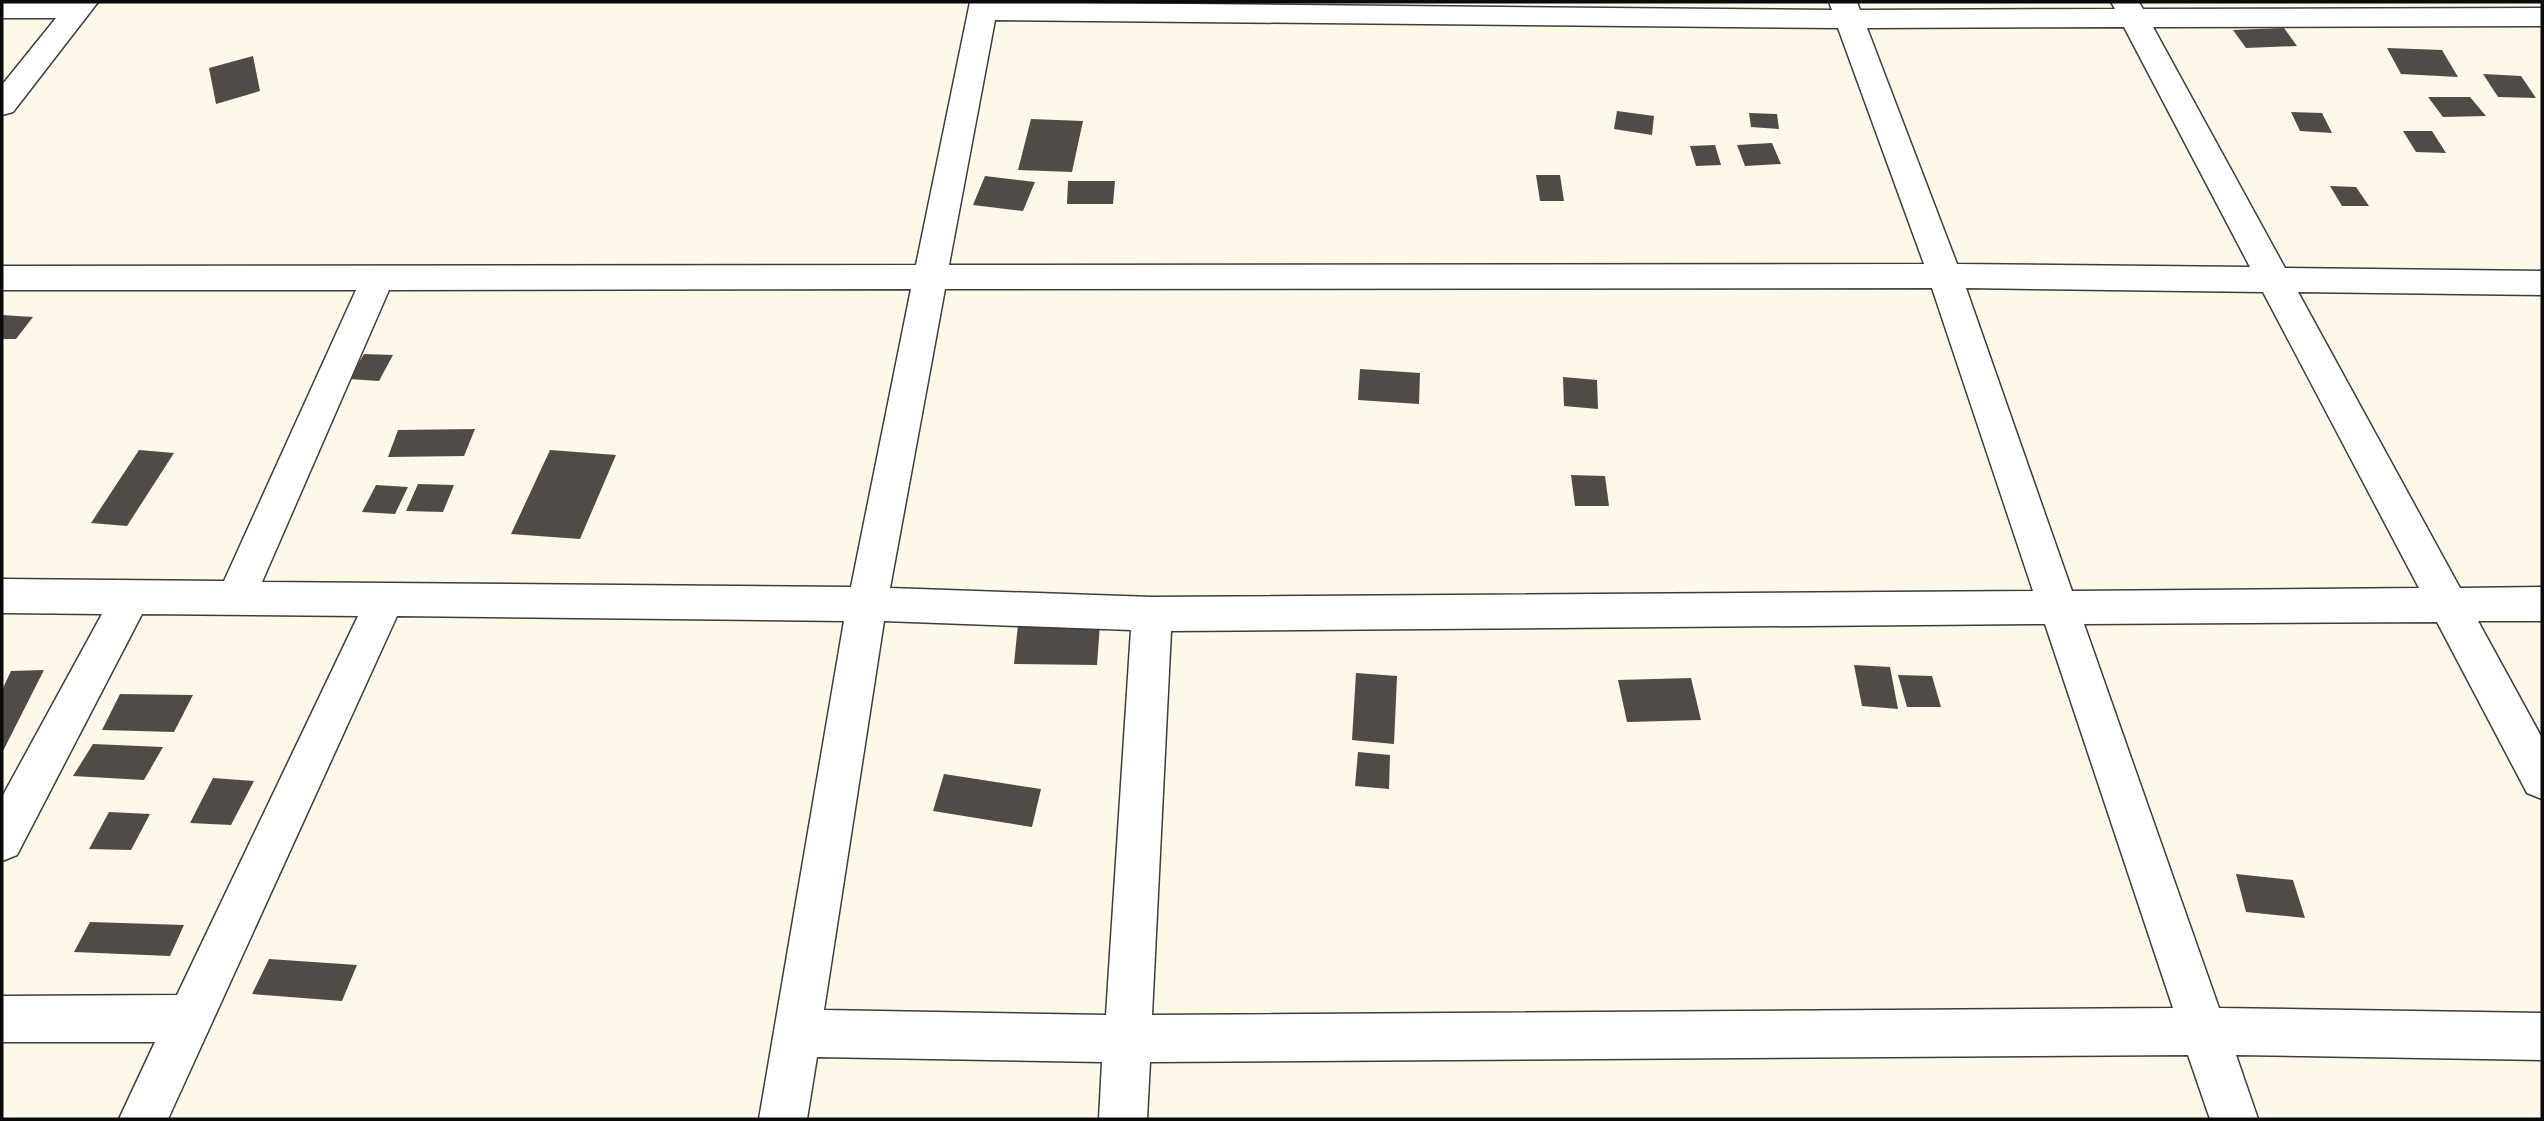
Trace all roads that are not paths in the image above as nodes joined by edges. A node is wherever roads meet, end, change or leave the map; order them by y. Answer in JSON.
{"nodes":[{"id":1,"x":81,"y":6,"type":"edge"},
{"id":2,"x":983,"y":6,"type":"edge"},
{"id":3,"x":2,"y":9,"type":"edge"},
{"id":4,"x":1846,"y":11,"type":"edge"},
{"id":5,"x":2130,"y":11,"type":"edge"},
{"id":6,"x":2542,"y":17,"type":"edge"},
{"id":7,"x":2,"y":105,"type":"edge"},
{"id":8,"x":933,"y":275,"type":"junction"},
{"id":9,"x":1945,"y":275,"type":"junction"},
{"id":10,"x":378,"y":277,"type":"junction"},
{"id":11,"x":2,"y":278,"type":"edge"},
{"id":12,"x":2274,"y":280,"type":"junction"},
{"id":13,"x":2542,"y":282,"type":"edge"},
{"id":14,"x":132,"y":595,"type":"junction"},
{"id":15,"x":2,"y":596,"type":"edge"},
{"id":16,"x":236,"y":597,"type":"junction"},
{"id":17,"x":385,"y":600,"type":"junction"},
{"id":18,"x":867,"y":604,"type":"junction"},
{"id":19,"x":2542,"y":604,"type":"edge"},
{"id":20,"x":2449,"y":605,"type":"junction"},
{"id":21,"x":2059,"y":607,"type":"junction"},
{"id":22,"x":1152,"y":614,"type":"junction"},
{"id":23,"x":2542,"y":779,"type":"edge"},
{"id":24,"x":2,"y":840,"type":"edge"},
{"id":25,"x":191,"y":1018,"type":"junction"},
{"id":26,"x":2,"y":1019,"type":"edge"},
{"id":27,"x":2203,"y":1031,"type":"junction"},
{"id":28,"x":799,"y":1033,"type":"junction"},
{"id":29,"x":2542,"y":1037,"type":"edge"},
{"id":30,"x":1129,"y":1039,"type":"junction"},
{"id":31,"x":143,"y":1119,"type":"edge"},
{"id":32,"x":783,"y":1119,"type":"edge"},
{"id":33,"x":1124,"y":1119,"type":"edge"},
{"id":34,"x":2234,"y":1119,"type":"edge"}],
"edges":[{"from":1,"to":3,"type":"street"},
{"from":1,"to":7,"type":"street"},
{"from":2,"to":4,"type":"street"},
{"from":2,"to":8,"type":"street"},
{"from":4,"to":5,"type":"street"},
{"from":4,"to":9,"type":"street"},
{"from":5,"to":6,"type":"street"},
{"from":5,"to":12,"type":"street"},
{"from":8,"to":9,"type":"street"},
{"from":8,"to":10,"type":"street"},
{"from":8,"to":18,"type":"street"},
{"from":9,"to":12,"type":"street"},
{"from":9,"to":21,"type":"street"},
{"from":10,"to":11,"type":"street"},
{"from":10,"to":16,"type":"street"},
{"from":12,"to":13,"type":"street"},
{"from":12,"to":20,"type":"street"},
{"from":14,"to":15,"type":"street"},
{"from":14,"to":16,"type":"street"},
{"from":14,"to":24,"type":"street"},
{"from":16,"to":17,"type":"street"},
{"from":17,"to":18,"type":"street"},
{"from":17,"to":25,"type":"street"},
{"from":18,"to":22,"type":"street"},
{"from":18,"to":28,"type":"street"},
{"from":19,"to":20,"type":"street"},
{"from":20,"to":21,"type":"street"},
{"from":20,"to":23,"type":"street"},
{"from":21,"to":22,"type":"street"},
{"from":21,"to":27,"type":"street"},
{"from":22,"to":30,"type":"street"},
{"from":25,"to":26,"type":"street"},
{"from":25,"to":31,"type":"street"},
{"from":27,"to":29,"type":"street"},
{"from":27,"to":30,"type":"street"},
{"from":27,"to":34,"type":"street"},
{"from":28,"to":30,"type":"street"},
{"from":28,"to":32,"type":"street"},
{"from":30,"to":33,"type":"street"}]}
